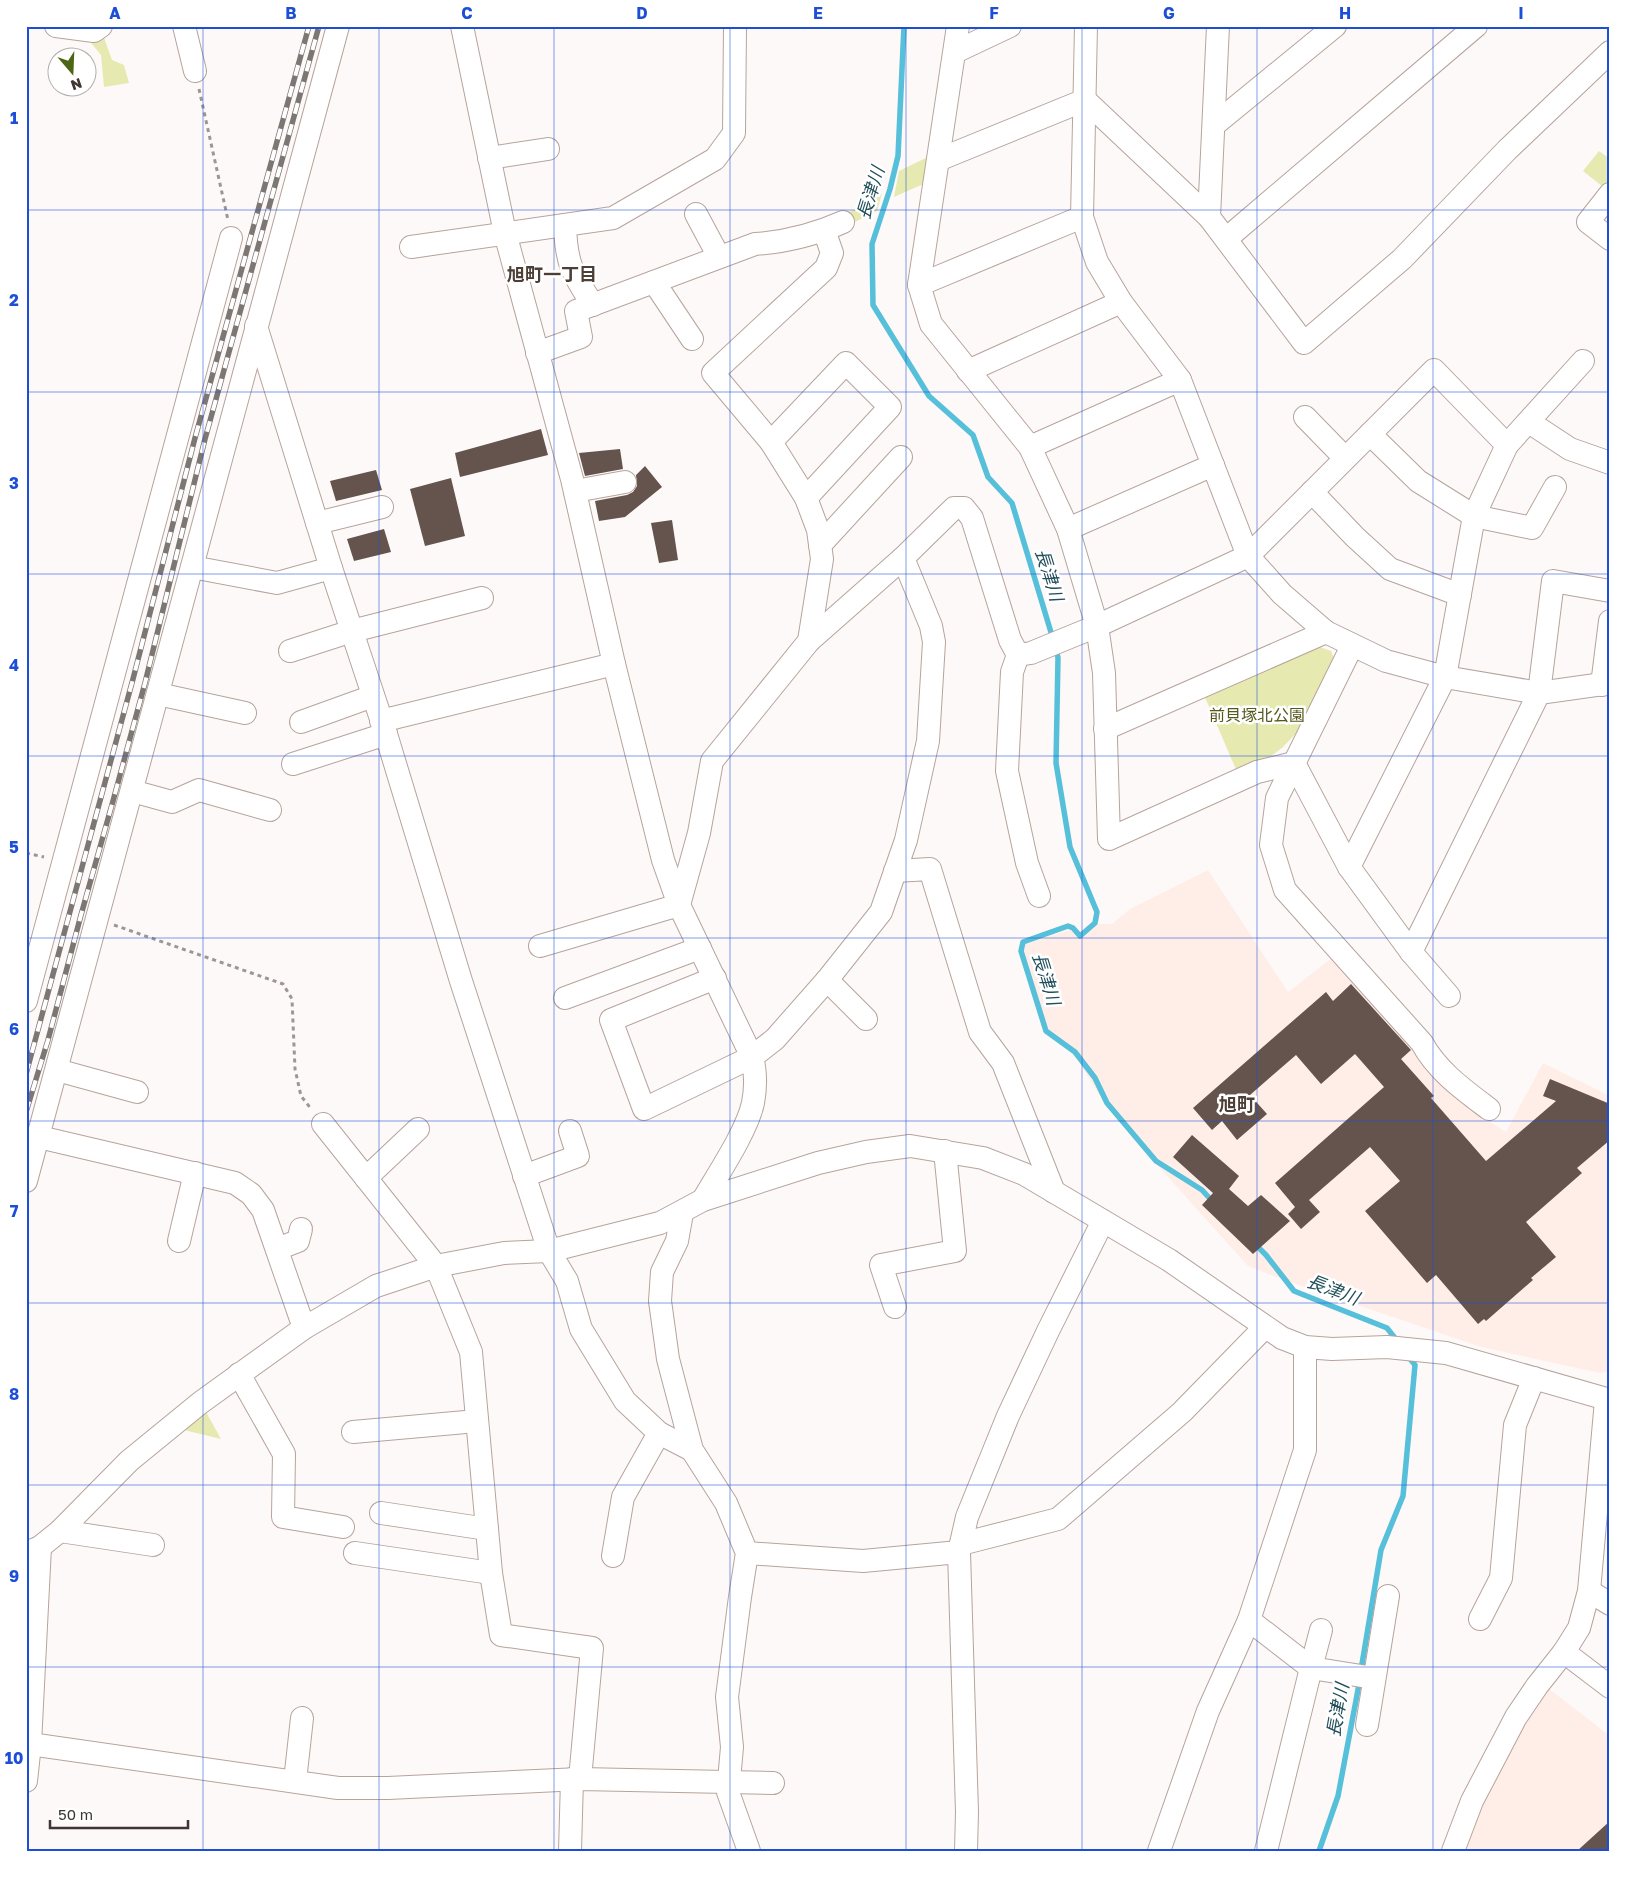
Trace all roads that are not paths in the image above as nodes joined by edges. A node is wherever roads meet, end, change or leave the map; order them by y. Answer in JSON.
{"nodes":[{"id":1,"x":56,"y":26,"type":"edge"},
{"id":2,"x":101,"y":26,"type":"edge"},
{"id":3,"x":184,"y":26,"type":"edge"},
{"id":4,"x":338,"y":26,"type":"edge"},
{"id":5,"x":462,"y":26,"type":"edge"},
{"id":6,"x":736,"y":26,"type":"edge"},
{"id":7,"x":958,"y":26,"type":"edge"},
{"id":8,"x":1010,"y":26,"type":"edge"},
{"id":9,"x":1086,"y":26,"type":"edge"},
{"id":10,"x":1218,"y":26,"type":"edge"},
{"id":11,"x":1335,"y":26,"type":"edge"},
{"id":12,"x":1476,"y":26,"type":"edge"},
{"id":13,"x":955,"y":52,"type":"junction"},
{"id":14,"x":1610,"y":52,"type":"edge"},
{"id":15,"x":195,"y":71,"type":"road end"},
{"id":16,"x":1085,"y":100,"type":"junction"},
{"id":17,"x":1214,"y":125,"type":"junction"},
{"id":18,"x":548,"y":149,"type":"dead end"},
{"id":19,"x":489,"y":158,"type":"junction"},
{"id":20,"x":938,"y":160,"type":"junction"},
{"id":21,"x":1610,"y":194,"type":"edge"},
{"id":22,"x":696,"y":214,"type":"dead end"},
{"id":23,"x":1210,"y":217,"type":"junction"},
{"id":24,"x":1082,"y":218,"type":"junction"},
{"id":25,"x":565,"y":225,"type":"junction"},
{"id":26,"x":505,"y":233,"type":"junction"},
{"id":27,"x":232,"y":238,"type":"road end"},
{"id":28,"x":1226,"y":239,"type":"junction"},
{"id":29,"x":1610,"y":239,"type":"edge"},
{"id":30,"x":411,"y":247,"type":"dead end"},
{"id":31,"x":719,"y":257,"type":"junction"},
{"id":32,"x":654,"y":282,"type":"junction"},
{"id":33,"x":919,"y":285,"type":"junction"},
{"id":34,"x":1121,"y":302,"type":"junction"},
{"id":35,"x":593,"y":305,"type":"junction"},
{"id":36,"x":256,"y":326,"type":"junction"},
{"id":37,"x":692,"y":339,"type":"dead end"},
{"id":38,"x":537,"y":352,"type":"junction"},
{"id":39,"x":1583,"y":361,"type":"dead end"},
{"id":40,"x":968,"y":372,"type":"junction"},
{"id":41,"x":1180,"y":380,"type":"junction"},
{"id":42,"x":1306,"y":417,"type":"dead end"},
{"id":43,"x":1529,"y":422,"type":"junction"},
{"id":44,"x":1370,"y":434,"type":"junction"},
{"id":45,"x":771,"y":442,"type":"junction"},
{"id":46,"x":1507,"y":445,"type":"junction"},
{"id":47,"x":1030,"y":446,"type":"junction"},
{"id":48,"x":902,"y":457,"type":"dead end"},
{"id":49,"x":1345,"y":458,"type":"junction"},
{"id":50,"x":1610,"y":463,"type":"edge"},
{"id":51,"x":1212,"y":465,"type":"junction"},
{"id":52,"x":625,"y":482,"type":"dead end"},
{"id":53,"x":1554,"y":486,"type":"dead end"},
{"id":54,"x":575,"y":491,"type":"junction"},
{"id":55,"x":1312,"y":492,"type":"junction"},
{"id":56,"x":806,"y":498,"type":"junction"},
{"id":57,"x":382,"y":507,"type":"dead end"},
{"id":58,"x":1474,"y":516,"type":"junction"},
{"id":59,"x":317,"y":523,"type":"junction"},
{"id":60,"x":1068,"y":529,"type":"junction"},
{"id":61,"x":820,"y":544,"type":"junction"},
{"id":62,"x":1248,"y":556,"type":"junction"},
{"id":63,"x":903,"y":558,"type":"junction"},
{"id":64,"x":192,"y":567,"type":"junction"},
{"id":65,"x":331,"y":568,"type":"junction"},
{"id":66,"x":1610,"y":591,"type":"edge"},
{"id":67,"x":1460,"y":595,"type":"junction"},
{"id":68,"x":482,"y":598,"type":"dead end"},
{"id":69,"x":1610,"y":621,"type":"edge"},
{"id":70,"x":1097,"y":626,"type":"junction"},
{"id":71,"x":352,"y":631,"type":"junction"},
{"id":72,"x":1326,"y":632,"type":"junction"},
{"id":73,"x":809,"y":641,"type":"junction"},
{"id":74,"x":1352,"y":646,"type":"junction"},
{"id":75,"x":290,"y":651,"type":"dead end"},
{"id":76,"x":1018,"y":655,"type":"junction"},
{"id":77,"x":614,"y":664,"type":"junction"},
{"id":78,"x":1445,"y":677,"type":"junction"},
{"id":79,"x":1606,"y":684,"type":"edge"},
{"id":80,"x":158,"y":694,"type":"junction"},
{"id":81,"x":1539,"y":694,"type":"junction"},
{"id":82,"x":373,"y":696,"type":"junction"},
{"id":83,"x":245,"y":713,"type":"dead end"},
{"id":84,"x":301,"y":722,"type":"dead end"},
{"id":85,"x":383,"y":728,"type":"junction"},
{"id":86,"x":1105,"y":729,"type":"junction"},
{"id":87,"x":1294,"y":763,"type":"junction"},
{"id":88,"x":293,"y":764,"type":"dead end"},
{"id":89,"x":132,"y":791,"type":"junction"},
{"id":90,"x":270,"y":810,"type":"dead end"},
{"id":91,"x":1348,"y":867,"type":"junction"},
{"id":92,"x":895,"y":871,"type":"junction"},
{"id":93,"x":1038,"y":896,"type":"dead end"},
{"id":94,"x":679,"y":905,"type":"junction"},
{"id":95,"x":540,"y":946,"type":"dead end"},
{"id":96,"x":700,"y":948,"type":"junction"},
{"id":97,"x":1411,"y":952,"type":"junction"},
{"id":98,"x":715,"y":978,"type":"junction"},
{"id":99,"x":827,"y":980,"type":"junction"},
{"id":100,"x":1449,"y":996,"type":"dead end"},
{"id":101,"x":566,"y":998,"type":"dead end"},
{"id":102,"x":26,"y":1001,"type":"edge"},
{"id":103,"x":866,"y":1019,"type":"dead end"},
{"id":104,"x":752,"y":1057,"type":"junction"},
{"id":105,"x":57,"y":1070,"type":"junction"},
{"id":106,"x":137,"y":1092,"type":"dead end"},
{"id":107,"x":1489,"y":1109,"type":"dead end"},
{"id":108,"x":324,"y":1124,"type":"road end"},
{"id":109,"x":418,"y":1129,"type":"dead end"},
{"id":110,"x":570,"y":1131,"type":"dead end"},
{"id":111,"x":39,"y":1137,"type":"junction"},
{"id":112,"x":945,"y":1151,"type":"junction"},
{"id":113,"x":195,"y":1173,"type":"junction"},
{"id":114,"x":524,"y":1176,"type":"junction"},
{"id":115,"x":366,"y":1178,"type":"junction"},
{"id":116,"x":26,"y":1181,"type":"edge"},
{"id":117,"x":1054,"y":1192,"type":"junction"},
{"id":118,"x":703,"y":1200,"type":"junction"},
{"id":119,"x":682,"y":1213,"type":"junction"},
{"id":120,"x":1103,"y":1221,"type":"junction"},
{"id":121,"x":301,"y":1229,"type":"dead end"},
{"id":122,"x":180,"y":1241,"type":"dead end"},
{"id":123,"x":277,"y":1249,"type":"junction"},
{"id":124,"x":548,"y":1251,"type":"junction"},
{"id":125,"x":436,"y":1266,"type":"junction"},
{"id":126,"x":895,"y":1307,"type":"dead end"},
{"id":127,"x":1265,"y":1327,"type":"junction"},
{"id":128,"x":304,"y":1328,"type":"junction"},
{"id":129,"x":1305,"y":1347,"type":"junction"},
{"id":130,"x":239,"y":1374,"type":"junction"},
{"id":131,"x":1534,"y":1378,"type":"junction"},
{"id":132,"x":1608,"y":1400,"type":"edge"},
{"id":133,"x":477,"y":1421,"type":"junction"},
{"id":134,"x":353,"y":1432,"type":"dead end"},
{"id":135,"x":659,"y":1433,"type":"junction"},
{"id":136,"x":692,"y":1450,"type":"junction"},
{"id":137,"x":1604,"y":1500,"type":"edge"},
{"id":138,"x":381,"y":1513,"type":"dead end"},
{"id":139,"x":343,"y":1527,"type":"dead end"},
{"id":140,"x":487,"y":1529,"type":"junction"},
{"id":141,"x":60,"y":1530,"type":"junction"},
{"id":142,"x":153,"y":1545,"type":"dead end"},
{"id":143,"x":960,"y":1548,"type":"junction"},
{"id":144,"x":33,"y":1550,"type":"edge"},
{"id":145,"x":355,"y":1553,"type":"dead end"},
{"id":146,"x":747,"y":1553,"type":"junction"},
{"id":147,"x":613,"y":1556,"type":"dead end"},
{"id":148,"x":491,"y":1572,"type":"junction"},
{"id":149,"x":1590,"y":1591,"type":"junction"},
{"id":150,"x":1388,"y":1596,"type":"dead end"},
{"id":151,"x":1610,"y":1604,"type":"edge"},
{"id":152,"x":1480,"y":1619,"type":"dead end"},
{"id":153,"x":1249,"y":1620,"type":"junction"},
{"id":154,"x":1321,"y":1630,"type":"dead end"},
{"id":155,"x":1564,"y":1652,"type":"junction"},
{"id":156,"x":1311,"y":1668,"type":"junction"},
{"id":157,"x":1374,"y":1678,"type":"junction"},
{"id":158,"x":1610,"y":1687,"type":"edge"},
{"id":159,"x":302,"y":1718,"type":"dead end"},
{"id":160,"x":1367,"y":1725,"type":"dead end"},
{"id":161,"x":30,"y":1744,"type":"junction"},
{"id":162,"x":576,"y":1779,"type":"junction"},
{"id":163,"x":26,"y":1781,"type":"edge"},
{"id":164,"x":294,"y":1781,"type":"junction"},
{"id":165,"x":728,"y":1781,"type":"junction"},
{"id":166,"x":773,"y":1783,"type":"dead end"},
{"id":167,"x":570,"y":1851,"type":"edge"},
{"id":168,"x":749,"y":1851,"type":"edge"},
{"id":169,"x":966,"y":1851,"type":"edge"},
{"id":170,"x":1159,"y":1851,"type":"edge"},
{"id":171,"x":1266,"y":1851,"type":"edge"},
{"id":172,"x":1453,"y":1851,"type":"edge"}],
"edges":[{"from":1,"to":2,"type":"street"},
{"from":3,"to":15,"type":"street"},
{"from":4,"to":36,"type":"street"},
{"from":5,"to":19,"type":"street"},
{"from":6,"to":25,"type":"street"},
{"from":7,"to":13,"type":"street"},
{"from":8,"to":13,"type":"street"},
{"from":9,"to":16,"type":"street"},
{"from":10,"to":17,"type":"street"},
{"from":11,"to":17,"type":"street"},
{"from":12,"to":28,"type":"street"},
{"from":13,"to":20,"type":"street"},
{"from":14,"to":28,"type":"street"},
{"from":16,"to":20,"type":"street"},
{"from":16,"to":23,"type":"street"},
{"from":16,"to":24,"type":"street"},
{"from":17,"to":23,"type":"street"},
{"from":18,"to":19,"type":"street"},
{"from":19,"to":26,"type":"street"},
{"from":20,"to":33,"type":"street"},
{"from":21,"to":29,"type":"street"},
{"from":22,"to":31,"type":"street"},
{"from":23,"to":28,"type":"street"},
{"from":24,"to":33,"type":"street"},
{"from":24,"to":34,"type":"street"},
{"from":25,"to":26,"type":"street"},
{"from":25,"to":35,"type":"street"},
{"from":26,"to":30,"type":"street"},
{"from":26,"to":38,"type":"street"},
{"from":27,"to":102,"type":"street"},
{"from":31,"to":32,"type":"street"},
{"from":31,"to":45,"type":"street"},
{"from":32,"to":35,"type":"street"},
{"from":32,"to":37,"type":"street"},
{"from":33,"to":40,"type":"street"},
{"from":34,"to":40,"type":"street"},
{"from":34,"to":41,"type":"street"},
{"from":35,"to":38,"type":"street"},
{"from":36,"to":59,"type":"street"},
{"from":36,"to":64,"type":"street"},
{"from":38,"to":54,"type":"street"},
{"from":39,"to":43,"type":"street"},
{"from":40,"to":47,"type":"street"},
{"from":41,"to":47,"type":"street"},
{"from":41,"to":51,"type":"street"},
{"from":42,"to":49,"type":"street"},
{"from":43,"to":46,"type":"street"},
{"from":43,"to":50,"type":"street"},
{"from":44,"to":46,"type":"street"},
{"from":44,"to":49,"type":"street"},
{"from":44,"to":58,"type":"street"},
{"from":45,"to":56,"type":"street"},
{"from":45,"to":56,"type":"street"},
{"from":46,"to":58,"type":"street"},
{"from":47,"to":60,"type":"street"},
{"from":48,"to":61,"type":"street"},
{"from":49,"to":55,"type":"street"},
{"from":51,"to":60,"type":"street"},
{"from":51,"to":62,"type":"street"},
{"from":52,"to":54,"type":"street"},
{"from":53,"to":58,"type":"street"},
{"from":54,"to":77,"type":"street"},
{"from":55,"to":62,"type":"street"},
{"from":55,"to":67,"type":"street"},
{"from":56,"to":61,"type":"street"},
{"from":57,"to":59,"type":"street"},
{"from":58,"to":67,"type":"street"},
{"from":59,"to":65,"type":"street"},
{"from":60,"to":70,"type":"street"},
{"from":61,"to":73,"type":"street"},
{"from":62,"to":70,"type":"street"},
{"from":62,"to":72,"type":"street"},
{"from":63,"to":73,"type":"street"},
{"from":63,"to":76,"type":"street"},
{"from":63,"to":92,"type":"street"},
{"from":64,"to":65,"type":"street"},
{"from":64,"to":80,"type":"street"},
{"from":65,"to":71,"type":"street"},
{"from":66,"to":81,"type":"street"},
{"from":67,"to":78,"type":"street"},
{"from":68,"to":71,"type":"street"},
{"from":69,"to":79,"type":"street"},
{"from":70,"to":76,"type":"street"},
{"from":70,"to":86,"type":"street"},
{"from":71,"to":75,"type":"street"},
{"from":71,"to":82,"type":"street"},
{"from":72,"to":74,"type":"street"},
{"from":72,"to":86,"type":"street"},
{"from":73,"to":94,"type":"street"},
{"from":74,"to":78,"type":"street"},
{"from":74,"to":87,"type":"street"},
{"from":76,"to":93,"type":"street"},
{"from":77,"to":85,"type":"street"},
{"from":77,"to":94,"type":"street"},
{"from":78,"to":81,"type":"street"},
{"from":78,"to":91,"type":"street"},
{"from":79,"to":81,"type":"street"},
{"from":80,"to":83,"type":"street"},
{"from":80,"to":89,"type":"street"},
{"from":81,"to":97,"type":"street"},
{"from":82,"to":84,"type":"street"},
{"from":82,"to":85,"type":"street"},
{"from":85,"to":88,"type":"street"},
{"from":85,"to":114,"type":"street"},
{"from":86,"to":87,"type":"street"},
{"from":87,"to":91,"type":"street"},
{"from":87,"to":107,"type":"street"},
{"from":89,"to":90,"type":"street"},
{"from":89,"to":105,"type":"street"},
{"from":91,"to":97,"type":"street"},
{"from":92,"to":99,"type":"street"},
{"from":92,"to":117,"type":"street"},
{"from":94,"to":95,"type":"street"},
{"from":94,"to":96,"type":"street"},
{"from":96,"to":98,"type":"street"},
{"from":96,"to":101,"type":"street"},
{"from":97,"to":100,"type":"street"},
{"from":98,"to":104,"type":"street"},
{"from":98,"to":104,"type":"street"},
{"from":99,"to":103,"type":"street"},
{"from":99,"to":104,"type":"street"},
{"from":104,"to":118,"type":"street"},
{"from":105,"to":106,"type":"street"},
{"from":105,"to":111,"type":"street"},
{"from":108,"to":115,"type":"street"},
{"from":109,"to":115,"type":"street"},
{"from":110,"to":114,"type":"street"},
{"from":111,"to":113,"type":"street"},
{"from":111,"to":116,"type":"street"},
{"from":112,"to":117,"type":"street"},
{"from":112,"to":118,"type":"street"},
{"from":112,"to":126,"type":"street"},
{"from":113,"to":122,"type":"street"},
{"from":113,"to":123,"type":"street"},
{"from":114,"to":124,"type":"street"},
{"from":115,"to":125,"type":"street"},
{"from":117,"to":120,"type":"street"},
{"from":118,"to":119,"type":"street"},
{"from":119,"to":124,"type":"street"},
{"from":119,"to":136,"type":"street"},
{"from":120,"to":127,"type":"street"},
{"from":120,"to":143,"type":"street"},
{"from":121,"to":123,"type":"street"},
{"from":123,"to":128,"type":"street"},
{"from":124,"to":125,"type":"street"},
{"from":124,"to":135,"type":"street"},
{"from":125,"to":128,"type":"street"},
{"from":125,"to":133,"type":"street"},
{"from":127,"to":129,"type":"street"},
{"from":127,"to":143,"type":"street"},
{"from":128,"to":130,"type":"street"},
{"from":129,"to":131,"type":"street"},
{"from":129,"to":153,"type":"street"},
{"from":130,"to":139,"type":"street"},
{"from":130,"to":141,"type":"street"},
{"from":131,"to":132,"type":"street"},
{"from":131,"to":152,"type":"street"},
{"from":132,"to":137,"type":"street"},
{"from":133,"to":134,"type":"street"},
{"from":133,"to":140,"type":"street"},
{"from":135,"to":136,"type":"street"},
{"from":135,"to":147,"type":"street"},
{"from":136,"to":146,"type":"street"},
{"from":137,"to":149,"type":"street"},
{"from":138,"to":140,"type":"street"},
{"from":140,"to":148,"type":"street"},
{"from":141,"to":142,"type":"street"},
{"from":141,"to":144,"type":"street"},
{"from":143,"to":146,"type":"street"},
{"from":143,"to":169,"type":"street"},
{"from":144,"to":161,"type":"street"},
{"from":145,"to":148,"type":"street"},
{"from":146,"to":165,"type":"street"},
{"from":148,"to":162,"type":"street"},
{"from":149,"to":151,"type":"street"},
{"from":149,"to":155,"type":"street"},
{"from":150,"to":157,"type":"street"},
{"from":153,"to":156,"type":"street"},
{"from":153,"to":170,"type":"street"},
{"from":154,"to":156,"type":"street"},
{"from":155,"to":158,"type":"street"},
{"from":155,"to":172,"type":"street"},
{"from":156,"to":157,"type":"street"},
{"from":156,"to":171,"type":"street"},
{"from":157,"to":160,"type":"street"},
{"from":159,"to":164,"type":"street"},
{"from":161,"to":163,"type":"street"},
{"from":161,"to":164,"type":"street"},
{"from":162,"to":164,"type":"street"},
{"from":162,"to":165,"type":"street"},
{"from":162,"to":167,"type":"street"},
{"from":165,"to":166,"type":"street"},
{"from":165,"to":168,"type":"street"}]}
